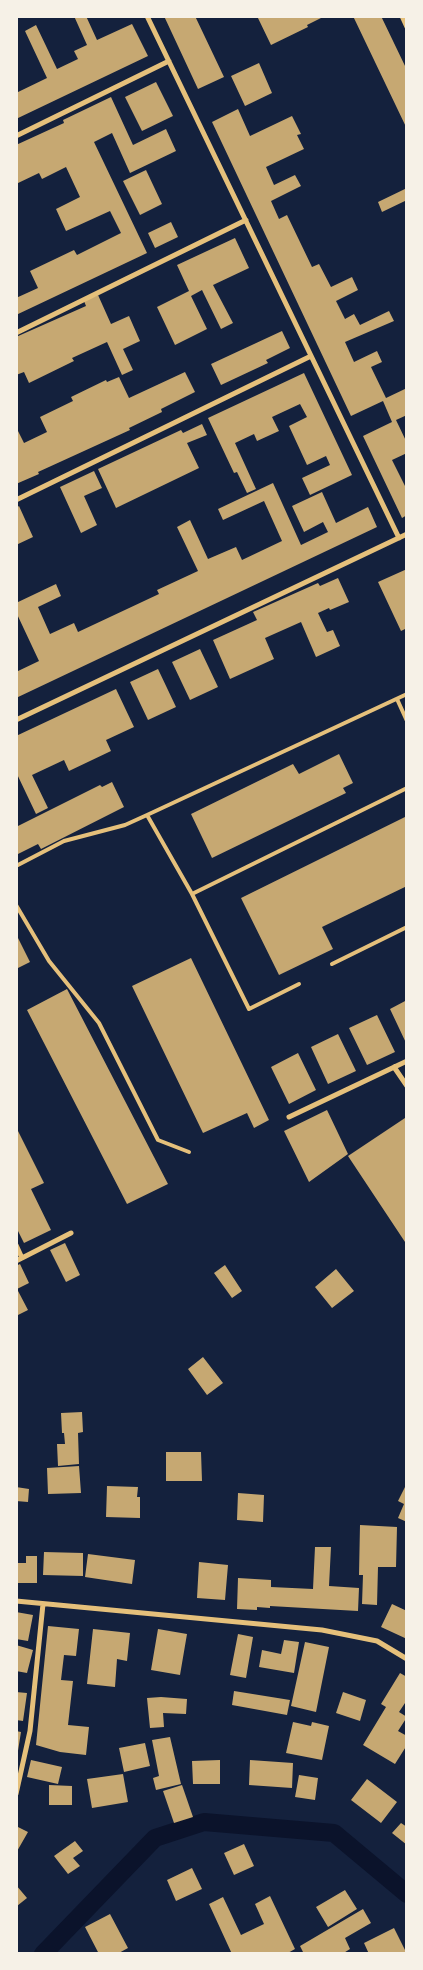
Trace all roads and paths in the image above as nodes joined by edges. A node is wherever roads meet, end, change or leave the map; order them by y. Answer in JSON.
{"nodes":[{"id":1,"x":147,"y":16,"type":"edge"},
{"id":2,"x":402,"y":16,"type":"edge"},
{"id":3,"x":407,"y":27,"type":"edge"},
{"id":4,"x":169,"y":61,"type":"junction"},
{"id":5,"x":16,"y":136,"type":"edge"},
{"id":6,"x":246,"y":220,"type":"junction"},
{"id":7,"x":16,"y":333,"type":"edge"},
{"id":8,"x":311,"y":356,"type":"junction"},
{"id":9,"x":16,"y":500,"type":"edge"},
{"id":10,"x":407,"y":534,"type":"edge"},
{"id":11,"x":399,"y":538,"type":"junction"},
{"id":12,"x":407,"y":694,"type":"edge"},
{"id":13,"x":397,"y":699,"type":"junction"},
{"id":14,"x":16,"y":720,"type":"edge"},
{"id":15,"x":407,"y":721,"type":"edge"},
{"id":16,"x":407,"y":788,"type":"edge"},
{"id":17,"x":147,"y":816,"type":"junction"},
{"id":18,"x":16,"y":866,"type":"edge"},
{"id":19,"x":192,"y":894,"type":"junction"},
{"id":20,"x":16,"y":905,"type":"edge"},
{"id":21,"x":407,"y":927,"type":"edge"},
{"id":22,"x":332,"y":964,"type":"dead end"},
{"id":23,"x":300,"y":984,"type":"dead end"},
{"id":24,"x":407,"y":1061,"type":"edge"},
{"id":25,"x":394,"y":1067,"type":"junction"},
{"id":26,"x":407,"y":1086,"type":"edge"},
{"id":27,"x":288,"y":1117,"type":"dead end"},
{"id":28,"x":189,"y":1152,"type":"dead end"},
{"id":29,"x":71,"y":1233,"type":"dead end"},
{"id":30,"x":16,"y":1246,"type":"edge"},
{"id":31,"x":22,"y":1258,"type":"junction"},
{"id":32,"x":16,"y":1261,"type":"edge"},
{"id":33,"x":16,"y":1601,"type":"edge"},
{"id":34,"x":42,"y":1604,"type":"junction"},
{"id":35,"x":407,"y":1658,"type":"edge"},
{"id":36,"x":16,"y":1794,"type":"edge"}],
"edges":[{"from":1,"to":4,"type":"street"},
{"from":2,"to":3,"type":"street"},
{"from":4,"to":5,"type":"street"},
{"from":4,"to":6,"type":"street"},
{"from":6,"to":7,"type":"street"},
{"from":6,"to":8,"type":"street"},
{"from":8,"to":9,"type":"street"},
{"from":8,"to":11,"type":"street"},
{"from":10,"to":11,"type":"street"},
{"from":11,"to":14,"type":"street"},
{"from":12,"to":13,"type":"lane"},
{"from":13,"to":15,"type":"lane"},
{"from":13,"to":17,"type":"lane"},
{"from":16,"to":19,"type":"lane"},
{"from":17,"to":18,"type":"lane"},
{"from":17,"to":19,"type":"lane"},
{"from":19,"to":23,"type":"lane"},
{"from":20,"to":28,"type":"lane"},
{"from":21,"to":22,"type":"lane"},
{"from":24,"to":25,"type":"street"},
{"from":25,"to":26,"type":"street"},
{"from":25,"to":27,"type":"street"},
{"from":29,"to":31,"type":"street"},
{"from":30,"to":31,"type":"street"},
{"from":31,"to":32,"type":"street"},
{"from":33,"to":34,"type":"street"},
{"from":34,"to":35,"type":"street"},
{"from":34,"to":36,"type":"street"}]}
